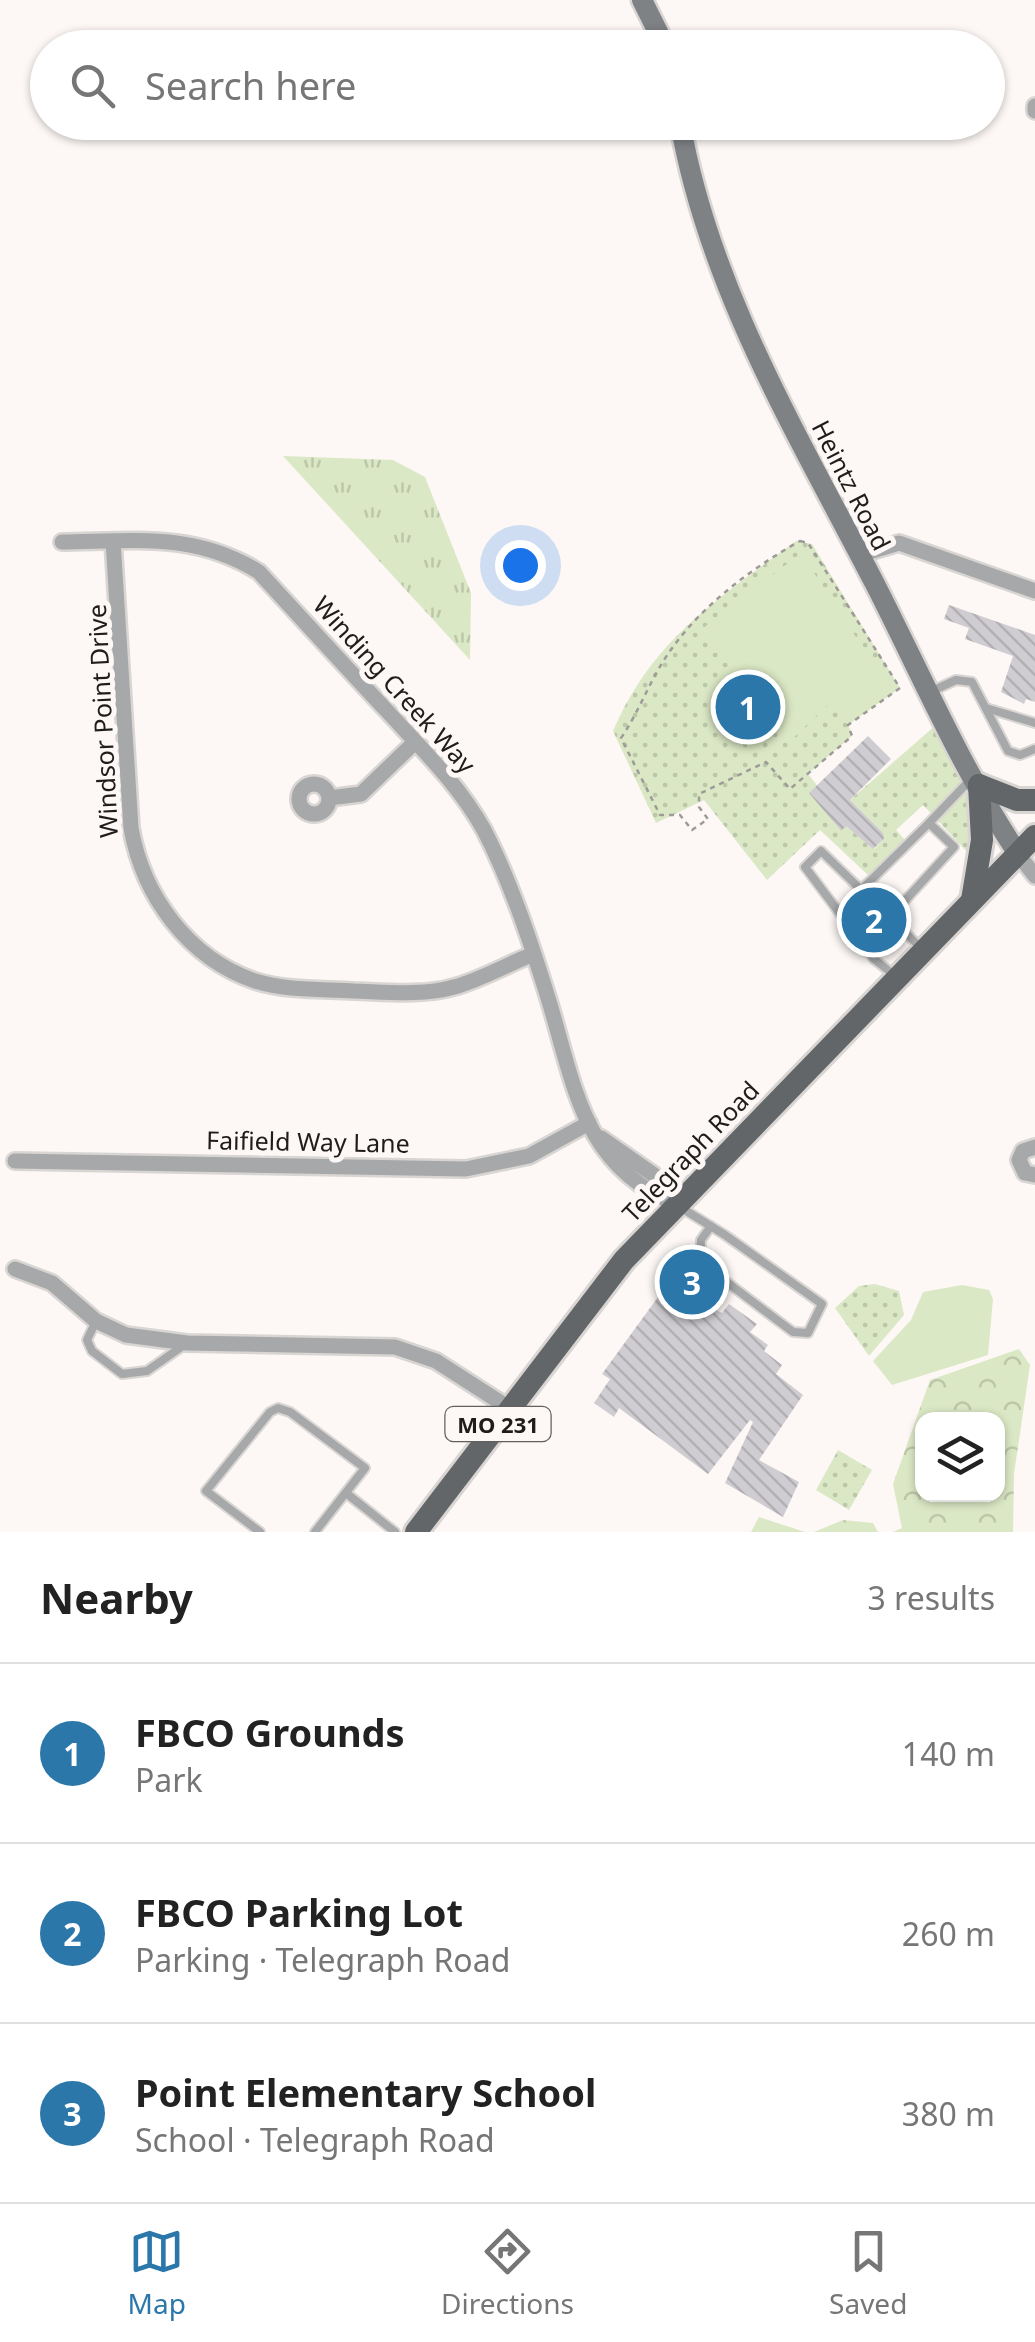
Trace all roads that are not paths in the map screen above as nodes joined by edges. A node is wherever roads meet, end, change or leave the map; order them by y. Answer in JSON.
{"nodes":[{"id":1,"x":642,"y":0,"type":"edge"},
{"id":2,"x":657,"y":30,"type":"edge"},
{"id":3,"x":684,"y":140,"type":"edge"},
{"id":4,"x":62,"y":542,"type":"dead end"},
{"id":5,"x":113,"y":542,"type":"junction"},
{"id":6,"x":859,"y":554,"type":"junction"},
{"id":7,"x":1035,"y":591,"type":"edge"},
{"id":8,"x":930,"y":692,"type":"junction"},
{"id":9,"x":986,"y":708,"type":"junction"},
{"id":10,"x":1035,"y":723,"type":"edge"},
{"id":11,"x":415,"y":742,"type":"junction"},
{"id":12,"x":1035,"y":750,"type":"edge"},
{"id":13,"x":977,"y":780,"type":"junction"},
{"id":14,"x":329,"y":798,"type":"dead end"},
{"id":15,"x":1035,"y":800,"type":"edge"},
{"id":16,"x":929,"y":823,"type":"junction"},
{"id":17,"x":1035,"y":836,"type":"edge"},
{"id":18,"x":1018,"y":854,"type":"junction"},
{"id":19,"x":1035,"y":876,"type":"edge"},
{"id":20,"x":860,"y":891,"type":"junction"},
{"id":21,"x":972,"y":900,"type":"junction"},
{"id":22,"x":888,"y":919,"type":"junction"},
{"id":23,"x":924,"y":950,"type":"junction"},
{"id":24,"x":532,"y":954,"type":"junction"},
{"id":25,"x":897,"y":978,"type":"junction"},
{"id":26,"x":590,"y":1123,"type":"junction"},
{"id":27,"x":1035,"y":1146,"type":"edge"},
{"id":28,"x":15,"y":1161,"type":"dead end"},
{"id":29,"x":1035,"y":1176,"type":"edge"},
{"id":30,"x":676,"y":1204,"type":"junction"},
{"id":31,"x":711,"y":1226,"type":"junction"},
{"id":32,"x":15,"y":1269,"type":"dead end"},
{"id":33,"x":96,"y":1322,"type":"junction"},
{"id":34,"x":187,"y":1343,"type":"junction"},
{"id":35,"x":510,"y":1408,"type":"junction"},
{"id":36,"x":346,"y":1493,"type":"junction"},
{"id":37,"x":260,"y":1532,"type":"edge"},
{"id":38,"x":315,"y":1532,"type":"edge"},
{"id":39,"x":395,"y":1532,"type":"edge"},
{"id":40,"x":416,"y":1532,"type":"edge"}],
"edges":[{"from":1,"to":2,"type":"street"},
{"from":3,"to":6,"type":"street","name":"Heintz Road"},
{"from":4,"to":5,"type":"street","name":"Winding Creek Way"},
{"from":5,"to":11,"type":"street","name":"Winding Creek Way"},
{"from":5,"to":24,"type":"street","name":"Windsor Point Drive"},
{"from":6,"to":7,"type":"street"},
{"from":6,"to":8,"type":"street","name":"Heintz Road"},
{"from":8,"to":9,"type":"lane"},
{"from":8,"to":13,"type":"street","name":"Heintz Road"},
{"from":9,"to":10,"type":"lane"},
{"from":9,"to":12,"type":"lane"},
{"from":11,"to":14,"type":"street"},
{"from":11,"to":24,"type":"street","name":"Winding Creek Way"},
{"from":13,"to":15,"type":"main road"},
{"from":13,"to":16,"type":"lane"},
{"from":13,"to":18,"type":"street","name":"Heintz Road"},
{"from":13,"to":21,"type":"main road"},
{"from":16,"to":20,"type":"lane"},
{"from":16,"to":22,"type":"lane"},
{"from":17,"to":18,"type":"main road","name":"Telegraph Road","number":"MO 231"},
{"from":18,"to":19,"type":"street"},
{"from":18,"to":21,"type":"main road","name":"Telegraph Road","number":"MO 231"},
{"from":20,"to":22,"type":"lane"},
{"from":20,"to":25,"type":"lane"},
{"from":21,"to":23,"type":"main road","name":"Telegraph Road","number":"MO 231"},
{"from":22,"to":23,"type":"lane"},
{"from":23,"to":25,"type":"main road","name":"Telegraph Road","number":"MO 231"},
{"from":24,"to":26,"type":"street","name":"Winding Creek Way"},
{"from":25,"to":30,"type":"main road","name":"Telegraph Road","number":"MO 231"},
{"from":26,"to":28,"type":"street","name":"Faifield Way Lane"},
{"from":26,"to":30,"type":"street","name":"Winding Creek Way"},
{"from":27,"to":29,"type":"street"},
{"from":30,"to":31,"type":"lane"},
{"from":30,"to":35,"type":"main road","name":"Telegraph Road","number":"MO 231"},
{"from":31,"to":31,"type":"lane"},
{"from":32,"to":33,"type":"street"},
{"from":33,"to":34,"type":"street"},
{"from":33,"to":34,"type":"lane"},
{"from":34,"to":35,"type":"street"},
{"from":35,"to":40,"type":"main road","name":"Telegraph Road","number":"MO 231"},
{"from":36,"to":37,"type":"lane"},
{"from":36,"to":38,"type":"lane"},
{"from":36,"to":39,"type":"lane"}]}
